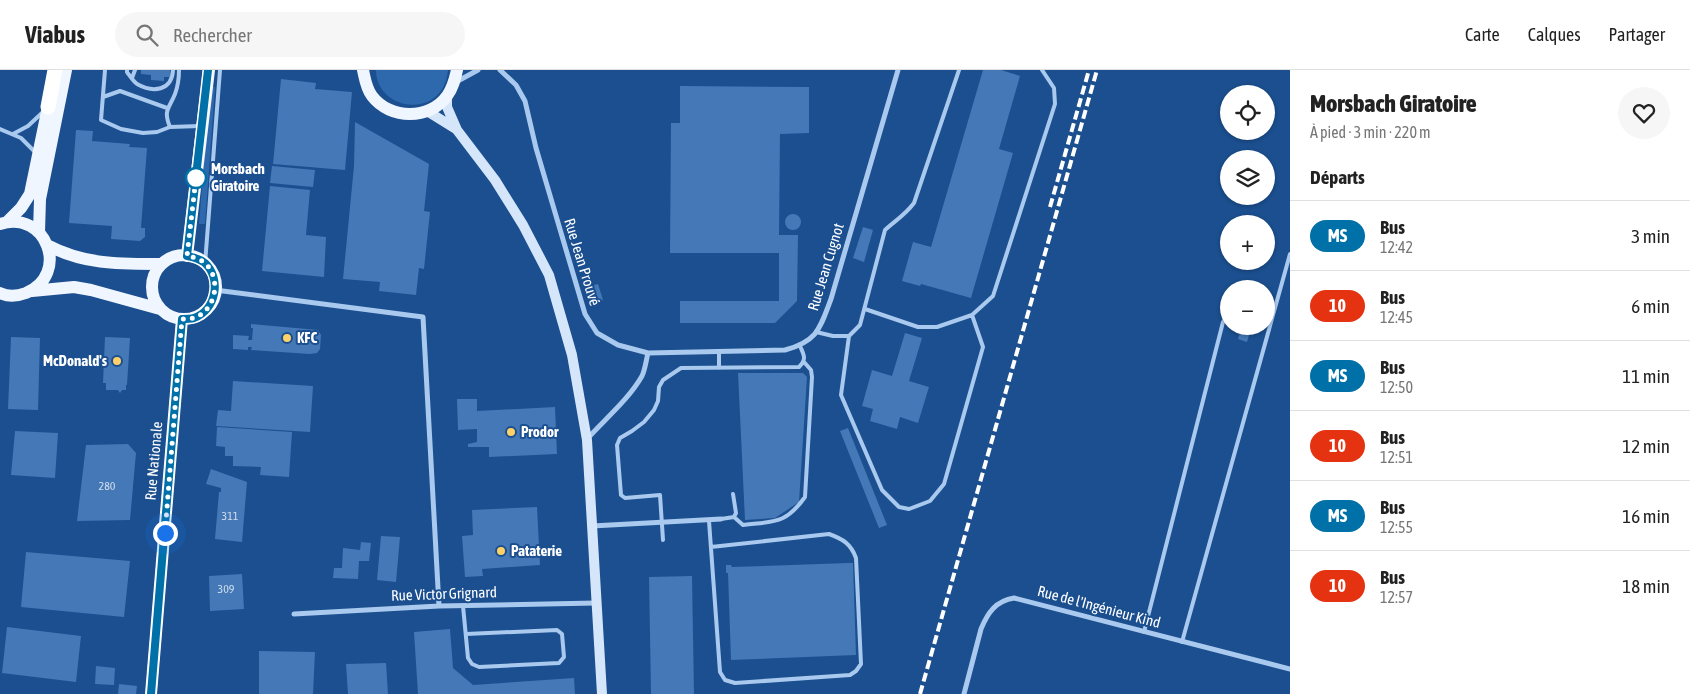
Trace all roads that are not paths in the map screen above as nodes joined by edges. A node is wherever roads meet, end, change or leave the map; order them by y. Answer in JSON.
{"nodes":[{"id":1,"x":55,"y":70,"type":"edge"},
{"id":2,"x":66,"y":70,"type":"edge"},
{"id":3,"x":105,"y":70,"type":"edge"},
{"id":4,"x":127,"y":70,"type":"edge"},
{"id":5,"x":134,"y":70,"type":"edge"},
{"id":6,"x":173,"y":70,"type":"edge"},
{"id":7,"x":179,"y":70,"type":"edge"},
{"id":8,"x":208,"y":70,"type":"edge"},
{"id":9,"x":220,"y":70,"type":"edge"},
{"id":10,"x":363,"y":70,"type":"edge"},
{"id":11,"x":456,"y":70,"type":"edge"},
{"id":12,"x":478,"y":70,"type":"edge"},
{"id":13,"x":502,"y":70,"type":"edge"},
{"id":14,"x":898,"y":70,"type":"edge"},
{"id":15,"x":960,"y":70,"type":"edge"},
{"id":16,"x":1042,"y":70,"type":"edge"},
{"id":17,"x":132,"y":78,"type":"junction"},
{"id":18,"x":454,"y":83,"type":"junction"},
{"id":19,"x":103,"y":96,"type":"junction"},
{"id":20,"x":447,"y":96,"type":"junction"},
{"id":21,"x":48,"y":107,"type":"junction"},
{"id":22,"x":167,"y":108,"type":"junction"},
{"id":23,"x":427,"y":111,"type":"junction"},
{"id":24,"x":202,"y":126,"type":"junction"},
{"id":25,"x":170,"y":127,"type":"junction"},
{"id":26,"x":0,"y":129,"type":"edge"},
{"id":27,"x":457,"y":130,"type":"junction"},
{"id":28,"x":13,"y":134,"type":"junction"},
{"id":29,"x":38,"y":155,"type":"junction"},
{"id":30,"x":3,"y":223,"type":"edge"},
{"id":31,"x":38,"y":232,"type":"junction"},
{"id":32,"x":48,"y":245,"type":"junction"},
{"id":33,"x":1290,"y":254,"type":"edge"},
{"id":34,"x":187,"y":256,"type":"junction"},
{"id":35,"x":162,"y":264,"type":"junction"},
{"id":36,"x":205,"y":264,"type":"junction"},
{"id":37,"x":215,"y":290,"type":"junction"},
{"id":38,"x":32,"y":291,"type":"junction"},
{"id":39,"x":1,"y":295,"type":"edge"},
{"id":40,"x":1275,"y":306,"type":"edge"},
{"id":41,"x":865,"y":308,"type":"junction"},
{"id":42,"x":160,"y":309,"type":"junction"},
{"id":43,"x":972,"y":315,"type":"junction"},
{"id":44,"x":182,"y":319,"type":"junction"},
{"id":45,"x":816,"y":332,"type":"junction"},
{"id":46,"x":1220,"y":334,"type":"edge"},
{"id":47,"x":1267,"y":335,"type":"edge"},
{"id":48,"x":849,"y":336,"type":"junction"},
{"id":49,"x":800,"y":346,"type":"junction"},
{"id":50,"x":718,"y":352,"type":"junction"},
{"id":51,"x":648,"y":353,"type":"junction"},
{"id":52,"x":804,"y":362,"type":"junction"},
{"id":53,"x":719,"y":368,"type":"junction"},
{"id":54,"x":587,"y":440,"type":"junction"},
{"id":55,"x":733,"y":494,"type":"dead end"},
{"id":56,"x":734,"y":517,"type":"junction"},
{"id":57,"x":721,"y":519,"type":"joint"},
{"id":58,"x":709,"y":520,"type":"junction"},
{"id":59,"x":661,"y":522,"type":"junction"},
{"id":60,"x":592,"y":526,"type":"junction"},
{"id":61,"x":662,"y":540,"type":"dead end"},
{"id":62,"x":711,"y":547,"type":"junction"},
{"id":63,"x":596,"y":603,"type":"junction"},
{"id":64,"x":439,"y":606,"type":"junction"},
{"id":65,"x":462,"y":606,"type":"junction"},
{"id":66,"x":294,"y":614,"type":"dead end"},
{"id":67,"x":1144,"y":632,"type":"junction"},
{"id":68,"x":466,"y":634,"type":"junction"},
{"id":69,"x":1182,"y":642,"type":"junction"},
{"id":70,"x":1290,"y":669,"type":"edge"},
{"id":71,"x":151,"y":694,"type":"edge"},
{"id":72,"x":602,"y":694,"type":"edge"},
{"id":73,"x":964,"y":694,"type":"edge"}],
"edges":[{"from":1,"to":21,"type":"highway"},
{"from":2,"to":31,"type":"main road"},
{"from":3,"to":19,"type":"lane"},
{"from":4,"to":17,"type":"lane"},
{"from":5,"to":17,"type":"lane"},
{"from":6,"to":17,"type":"lane"},
{"from":7,"to":22,"type":"lane"},
{"from":8,"to":24,"type":"main road"},
{"from":9,"to":36,"type":"lane"},
{"from":10,"to":23,"type":"main road"},
{"from":11,"to":18,"type":"main road"},
{"from":12,"to":18,"type":"street"},
{"from":13,"to":51,"type":"street","name":"Rue Jean Prouvé"},
{"from":14,"to":45,"type":"street","name":"Rue Jean Cugnot"},
{"from":15,"to":41,"type":"lane"},
{"from":16,"to":43,"type":"lane"},
{"from":18,"to":20,"type":"main road"},
{"from":19,"to":22,"type":"lane"},
{"from":19,"to":25,"type":"lane"},
{"from":20,"to":23,"type":"main road"},
{"from":20,"to":27,"type":"main road"},
{"from":21,"to":28,"type":"lane"},
{"from":21,"to":29,"type":"main road"},
{"from":22,"to":25,"type":"lane"},
{"from":23,"to":27,"type":"main road"},
{"from":24,"to":25,"type":"lane"},
{"from":24,"to":34,"type":"main road"},
{"from":26,"to":28,"type":"lane"},
{"from":27,"to":54,"type":"main road"},
{"from":28,"to":29,"type":"lane"},
{"from":29,"to":30,"type":"main road"},
{"from":30,"to":31,"type":"main road"},
{"from":31,"to":32,"type":"main road"},
{"from":32,"to":35,"type":"main road"},
{"from":32,"to":38,"type":"main road"},
{"from":33,"to":40,"type":"lane"},
{"from":34,"to":35,"type":"main road"},
{"from":34,"to":36,"type":"main road"},
{"from":35,"to":42,"type":"main road"},
{"from":36,"to":37,"type":"main road"},
{"from":37,"to":44,"type":"main road"},
{"from":37,"to":64,"type":"street"},
{"from":38,"to":39,"type":"main road"},
{"from":38,"to":42,"type":"main road"},
{"from":41,"to":43,"type":"lane"},
{"from":41,"to":48,"type":"lane"},
{"from":42,"to":44,"type":"main road"},
{"from":43,"to":48,"type":"lane"},
{"from":44,"to":71,"type":"main road","name":"Rue Nationale"},
{"from":45,"to":48,"type":"lane"},
{"from":45,"to":49,"type":"street","name":"Rue Jean Cugnot"},
{"from":46,"to":67,"type":"lane"},
{"from":47,"to":69,"type":"lane"},
{"from":49,"to":50,"type":"street"},
{"from":49,"to":52,"type":"lane"},
{"from":50,"to":51,"type":"street"},
{"from":50,"to":53,"type":"lane"},
{"from":51,"to":54,"type":"street"},
{"from":52,"to":53,"type":"lane"},
{"from":52,"to":56,"type":"lane"},
{"from":53,"to":59,"type":"lane"},
{"from":54,"to":60,"type":"main road"},
{"from":55,"to":56,"type":"lane"},
{"from":56,"to":57,"type":"lane"},
{"from":57,"to":58,"type":"street"},
{"from":58,"to":59,"type":"street"},
{"from":58,"to":62,"type":"lane"},
{"from":59,"to":60,"type":"street"},
{"from":59,"to":61,"type":"lane"},
{"from":60,"to":63,"type":"main road"},
{"from":62,"to":62,"type":"lane"},
{"from":63,"to":65,"type":"street","name":"Rue Victor Grignard"},
{"from":63,"to":72,"type":"main road"},
{"from":64,"to":65,"type":"street","name":"Rue Victor Grignard"},
{"from":64,"to":66,"type":"street","name":"Rue Victor Grignard"},
{"from":65,"to":68,"type":"lane"},
{"from":67,"to":69,"type":"street","name":"Rue de l'Ingénieur Kind"},
{"from":67,"to":73,"type":"street","name":"Rue de l'Ingénieur Kind"},
{"from":68,"to":68,"type":"lane"},
{"from":69,"to":70,"type":"street","name":"Rue de l'Ingénieur Kind"}]}
